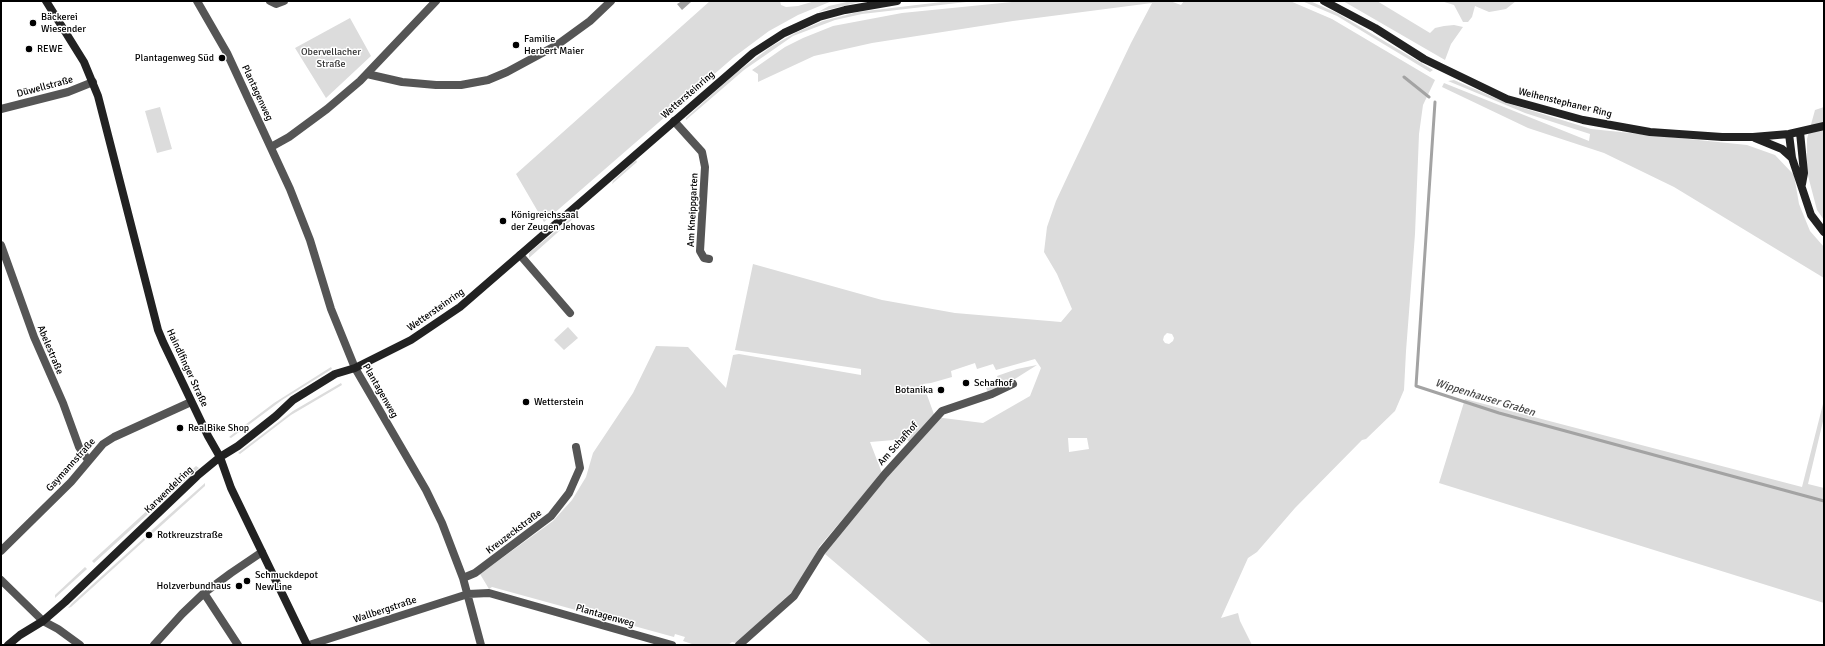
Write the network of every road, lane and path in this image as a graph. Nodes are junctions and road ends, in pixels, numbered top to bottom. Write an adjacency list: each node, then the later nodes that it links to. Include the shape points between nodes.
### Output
1 (46, 1): 10 (main road, Haindlfinger Straße, via 84,62)
2 (197, 1): 17 (street, Plantagenweg, via 227,53)
3 (270, 1): 4 (street, via 276,4)
4 (284, 1)
5 (436, 1): 9 (street)
6 (612, 1): 9 (street, via 557,46 488,80 436,86)
7 (897, 1): 12 (main road, Wettersteinring, via 829,14 784,33 753,53)
8 (1324, 1): 16 (main road, Weihenstephaner Ring, via 1375,28 1424,59 1507,99 1583,120 1650,132 1722,138)
9 (368, 74): 17 (street, via 290,137)
10 (93, 82): 11 (street, Düwellstraße, via 68,92); 27 (main road, Haindlfinger Straße, via 158,330)
11 (1, 109)
12 (674, 120): 22 (main road, Wettersteinring); 23 (street, Am Kneippgarten, via 702,152 705,167 700,251 704,258)
13 (1824, 126): 14 (main road, Weihenstephaner Ring)
14 (1800, 132): 15 (main road, Weihenstephaner Ring); 19 (main road, via 1804,173)
15 (1789, 134): 16 (main road, Weihenstephaner Ring); 18 (main road)
16 (1753, 137): 18 (main road, via 1782,150)
17 (271, 147): 25 (street, Plantagenweg, via 307,233 331,309)
18 (1792, 158): 19 (main road)
19 (1801, 185): 20 (main road, via 1812,215)
20 (1824, 232)
21 (1, 245): 30 (street, Abelestraße, via 34,338 63,403 79,447)
22 (520, 255): 24 (street); 25 (main road, Wettersteinring, via 439,322 411,340)
23 (708, 259)
24 (570, 313)
25 (355, 368): 29 (main road, Karwendelring, via 335,374 292,400 244,442); 33 (street, Plantagenweg, via 426,490)
26 (1013, 384): 45 (street, Am Schafhof, via 942,411 885,474 822,551 794,596)
27 (191, 402): 29 (main road, Haindlfinger Straße); 30 (street, Gaymannstraße, via 114,437 103,444)
28 (576, 447): 33 (street, Kreuzeckstraße, via 580,468 570,493 551,516 475,573)
29 (220, 457): 32 (main road, Haindlfinger Straße, via 231,488); 37 (main road, Karwendelring)
30 (88, 460): 31 (street, Gaymannstraße, via 71,482)
31 (1, 551)
32 (262, 552): 35 (street); 42 (main road, Haindlfinger Straße)
33 (463, 578): 36 (street, Plantagenweg)
34 (1, 580): 37 (street)
35 (204, 593): 40 (street); 41 (street)
36 (468, 594): 42 (street, Wallbergstraße); 43 (street); 44 (street, Plantagenweg, via 489,593)
37 (43, 621): 38 (main road, Karwendelring); 39 (street)
38 (8, 645)
39 (80, 645)
40 (154, 645)
41 (238, 645)
42 (308, 645)
43 (481, 645)
44 (672, 645)
45 (739, 645)

